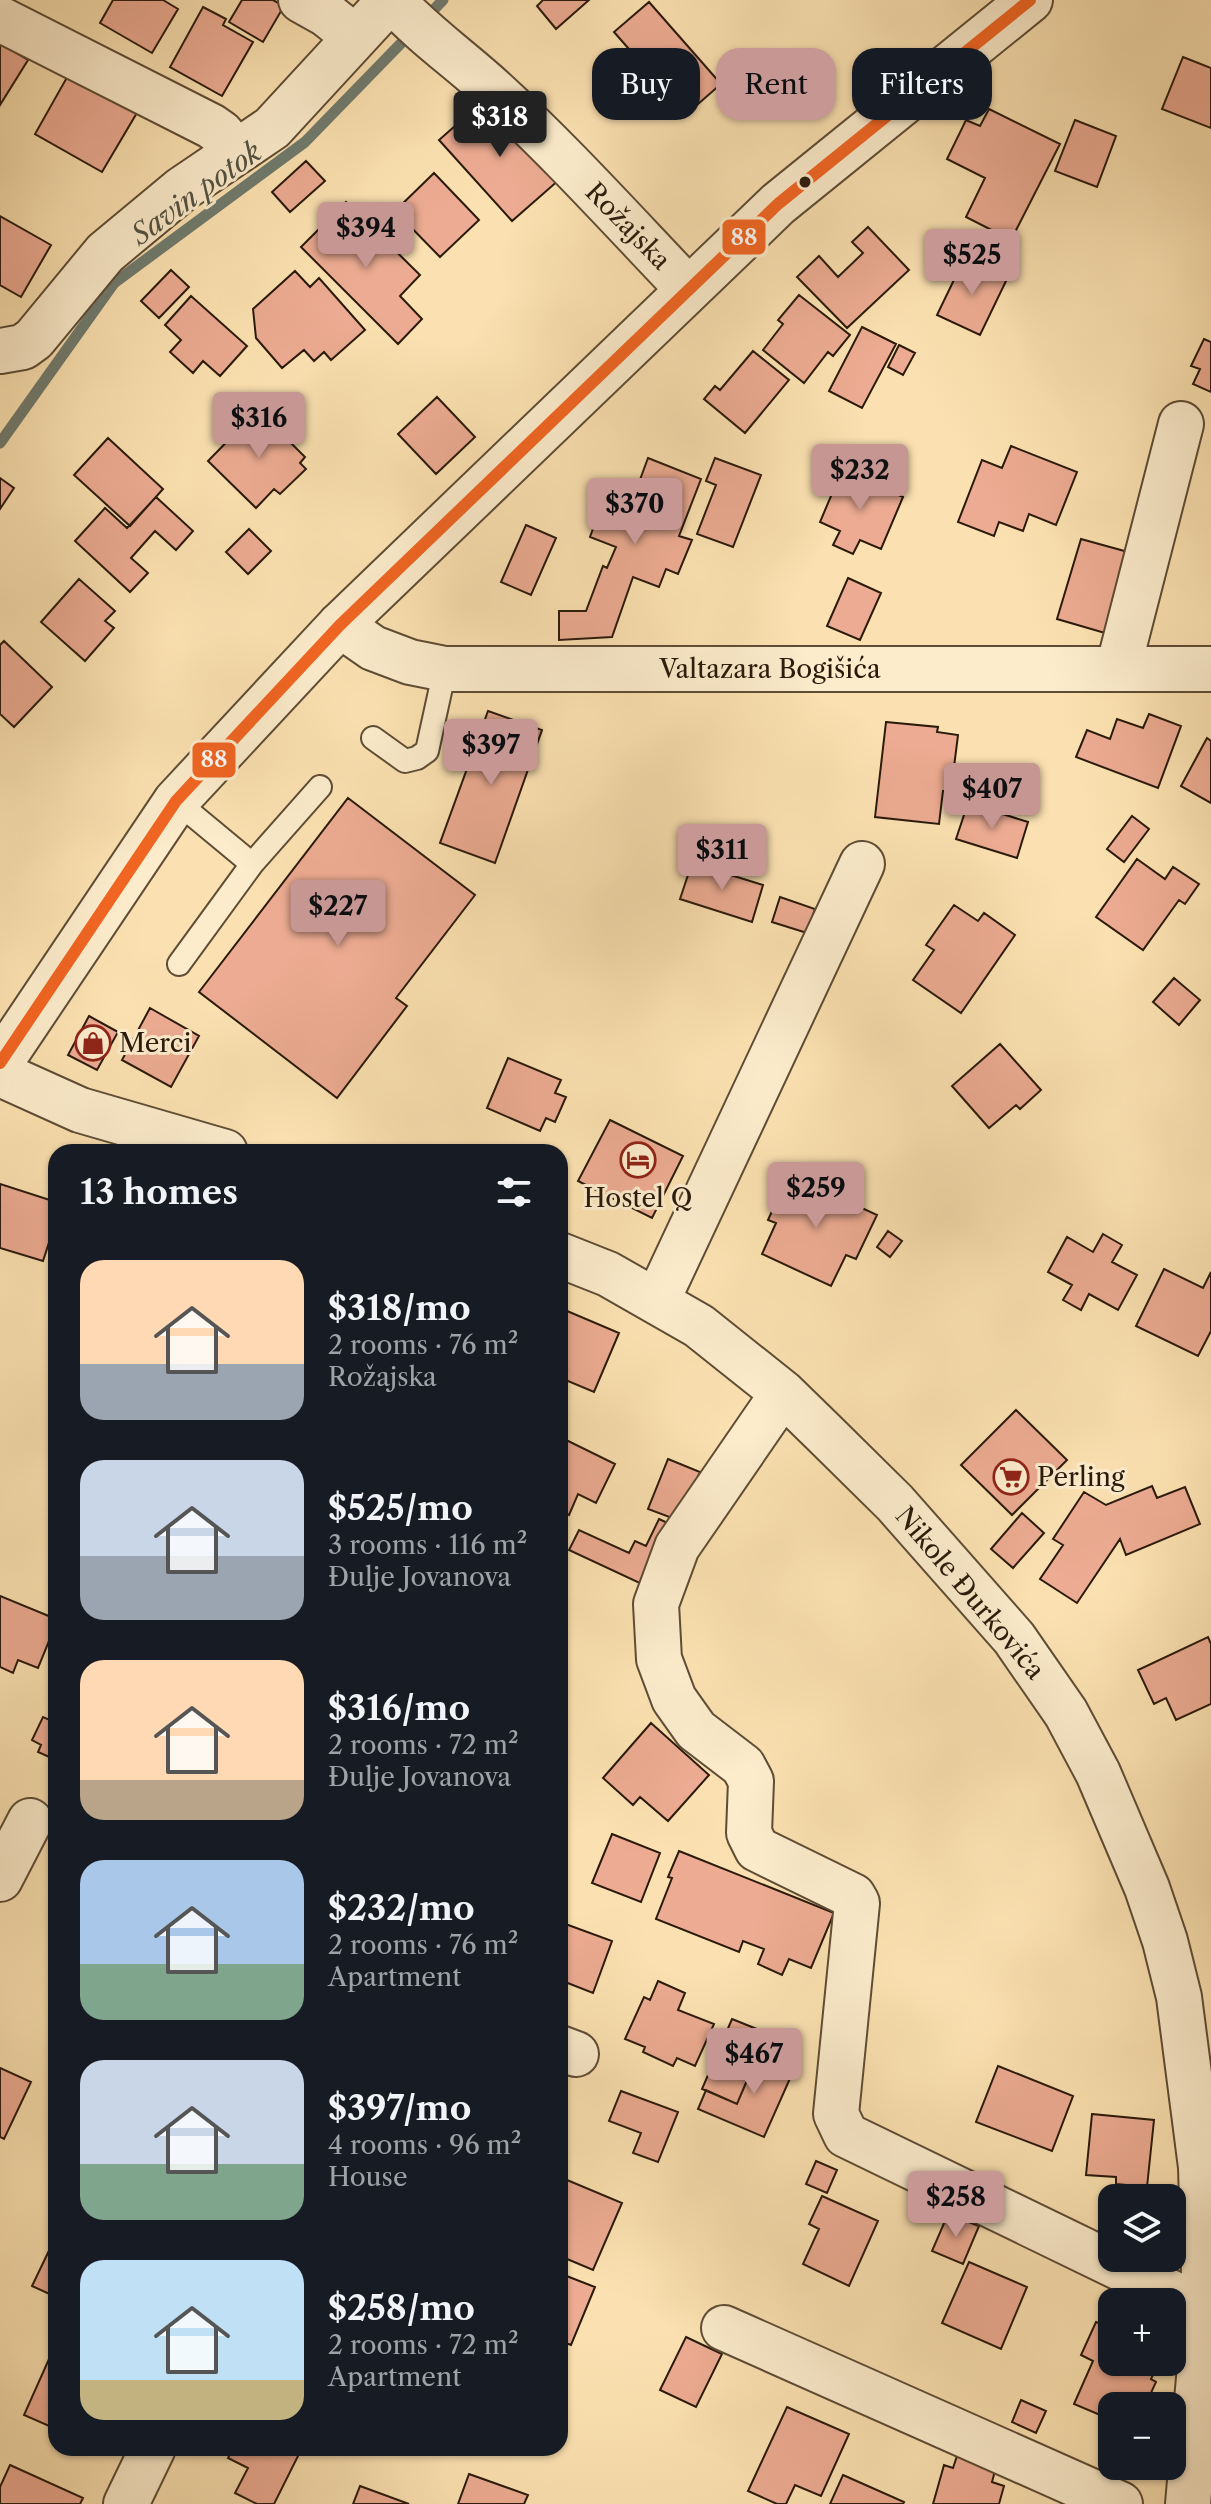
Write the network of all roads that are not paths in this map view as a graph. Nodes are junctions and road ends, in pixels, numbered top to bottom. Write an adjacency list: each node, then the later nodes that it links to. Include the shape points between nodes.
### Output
1 (301, 0): 5 (street)
2 (1030, 0): 7 (street, via 778,204)
3 (406, 14): 5 (street); 7 (street, Rožajska, via 548,142)
4 (0, 19): 6 (street, via 211,126)
5 (355, 37): 6 (street, via 272,128)
6 (237, 152): 8 (street, via 182,189 105,253 34,339)
7 (688, 289): 10 (street)
8 (0, 351)
9 (1181, 424): 12 (street)
10 (340, 625): 11 (street, Valtazara Bogišića, via 373,648); 16 (street)
11 (445, 669): 12 (street, Valtazara Bogišića); 14 (lane, via 427,751 405,761)
12 (1118, 669): 13 (street, Valtazara Bogišića)
13 (1211, 669)
14 (373, 738)
15 (320, 787): 17 (lane)
16 (176, 801): 17 (lane); 20 (street)
17 (252, 864): 19 (lane)
18 (862, 864): 24 (street)
19 (179, 964)
20 (0, 1063)
21 (0, 1074): 22 (street, via 80,1110)
22 (197, 1144)
23 (568, 1258): 24 (street, Nikole Đurkovića)
24 (657, 1301): 25 (street, Nikole Đurkovića, via 699,1326)
25 (783, 1393): 28 (street, Nikole Đurkovića, via 895,1503 1014,1638 1066,1713 1098,1773 1147,1888 1179,1997 1201,2167); 28 (street, via 677,1547 656,1604 659,1659 674,1699 696,1730 743,1766 751,1781 749,1833 757,1849 853,1896 857,1903 836,2114 846,2135)
26 (29, 1820): 27 (street)
27 (0, 1879)
28 (1208, 2310): 33 (street, Nikole Đurkovića)
29 (724, 2328): 32 (street)
30 (149, 2456): 31 (street)
31 (126, 2504)
32 (1120, 2504)
33 (1188, 2504)

